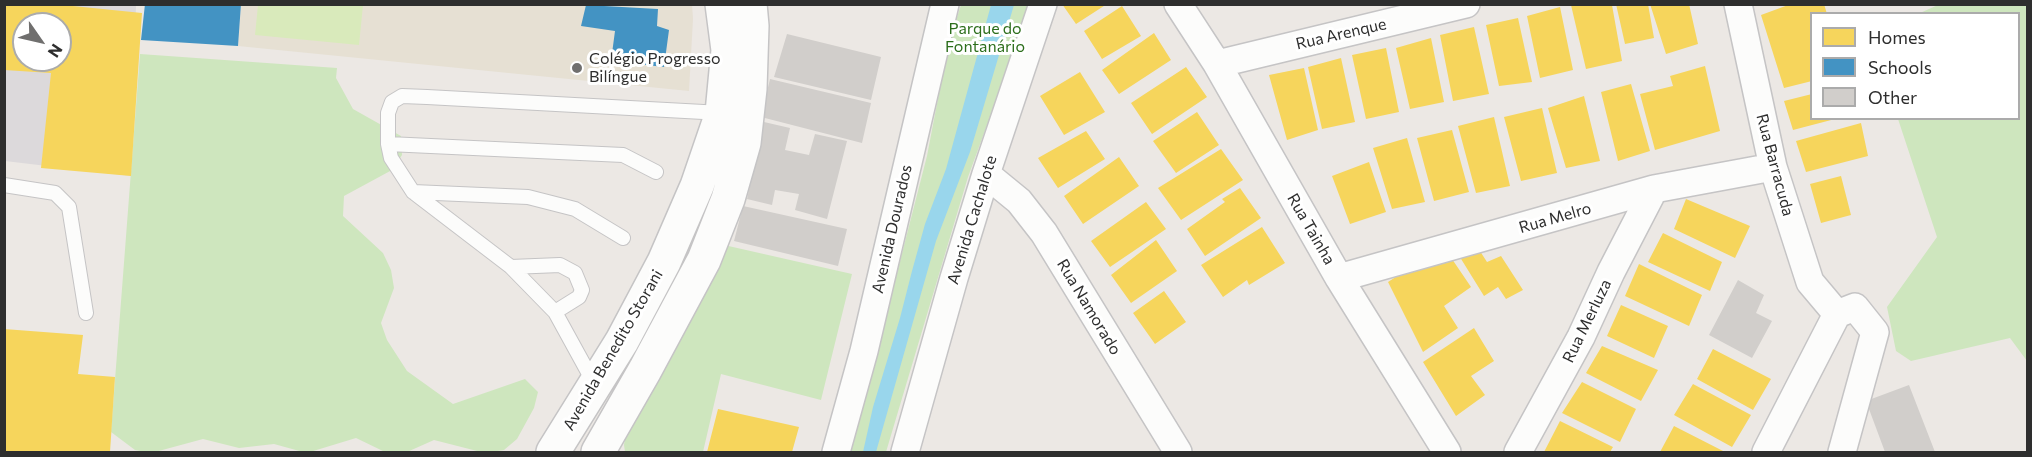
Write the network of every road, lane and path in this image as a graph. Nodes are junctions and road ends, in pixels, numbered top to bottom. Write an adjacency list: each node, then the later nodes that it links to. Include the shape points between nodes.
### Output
1 (722, 4): 9 (main road, Avenida Benedito Storani, via 728,50)
2 (750, 4): 26 (main road, via 745,132 728,199 704,260)
3 (945, 4): 27 (street, Avenida Dourados, via 864,351)
4 (1043, 4): 13 (street, Avenida Cachalote)
5 (1178, 4): 8 (street, Rua Tainha)
6 (1466, 4): 8 (street, Rua Arenque)
7 (1738, 4): 11 (street, Rua Barracuda)
8 (1216, 64): 19 (street, Rua Tainha)
9 (722, 113): 10 (lane, via 402,96 392,102 388,113); 23 (main road, Avenida Benedito Storani, via 697,186 664,262)
10 (388, 144): 12 (lane, via 623,155); 16 (lane, via 391,158)
11 (1773, 167): 15 (street, Rua Melro); 22 (street, Rua Barracuda, via 1810,282)
12 (656, 172)
13 (986, 174): 24 (street, Avenida Cachalote, via 954,278); 28 (street, Rua Namorado, via 1019,201 1044,233)
14 (4, 185): 21 (lane, via 55,193 69,207)
15 (1654, 189): 19 (street, Rua Melro); 30 (street, Rua Merluza)
16 (413, 192): 17 (lane, via 528,197 575,209); 18 (lane)
17 (623, 238)
18 (511, 267): 20 (lane); 20 (lane, via 560,265 575,273 582,290 579,297)
19 (1339, 278): 29 (street, Rua Tainha)
20 (555, 312): 23 (lane)
21 (86, 313)
22 (1837, 314): 31 (street); 32 (street, via 1855,307 1875,332)
23 (595, 384): 25 (main road, Avenida Benedito Storani)
24 (910, 448)
25 (553, 453)
26 (598, 453)
27 (836, 453)
28 (1178, 453)
29 (1447, 453)
30 (1518, 453)
31 (1766, 453)
32 (1842, 453)

